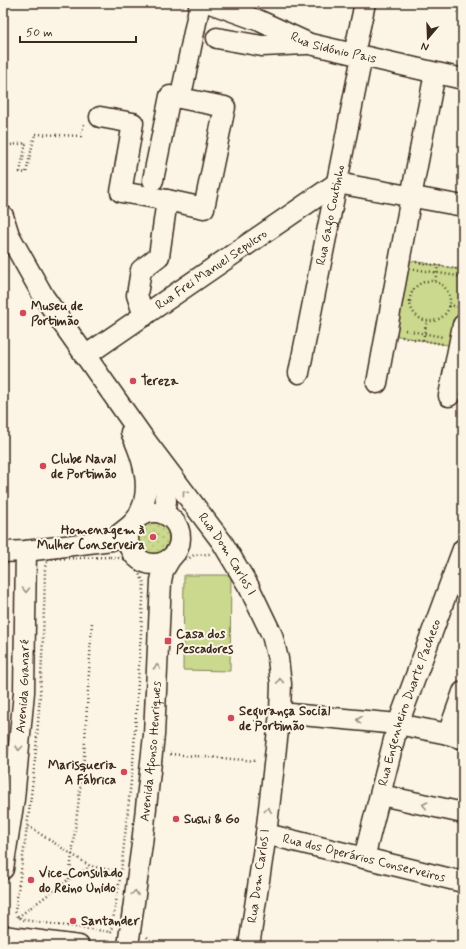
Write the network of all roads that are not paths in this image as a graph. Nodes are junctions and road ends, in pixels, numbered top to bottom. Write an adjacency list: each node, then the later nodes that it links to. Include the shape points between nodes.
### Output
1 (200, 3): 9 (street)
2 (210, 3): 5 (street, Rua Sidónio Pais, via 260,21)
3 (366, 3): 6 (street, Rua Gago Coutinho)
4 (217, 38): 5 (street, via 262,46)
5 (310, 44): 6 (street, Rua Sidónio Pais)
6 (358, 55): 7 (street, Rua Sidónio Pais); 12 (street, Rua Gago Coutinho)
7 (435, 73): 8 (street, Rua Sidónio Pais); 13 (street)
8 (463, 78)
9 (183, 86)
10 (100, 117): 14 (street, via 133,123 121,192)
11 (153, 180): 14 (street, via 170,96 225,107 204,208)
12 (337, 183): 13 (street); 17 (street, Rua Frei Manuel Sepulcro); 20 (street, Rua Gago Coutinho)
13 (411, 196): 15 (street); 21 (street, via 405,263 394,332)
14 (167, 200): 17 (street, via 159,256 141,270 137,295)
15 (463, 206)
16 (3, 216): 19 (street, Rua Dom Carlos I, via 9,236 44,297)
17 (144, 316): 19 (street, Rua Frei Manuel Sepulcro)
18 (463, 325): 23 (street, via 453,342)
19 (85, 356): 22 (street, Rua Dom Carlos I)
20 (299, 373)
21 (377, 383)
22 (114, 396): 24 (street, Rua Dom Carlos I); 26 (street, via 138,448 145,472 144,504)
23 (449, 396)
24 (142, 436): 25 (street, via 164,480); 27 (street, Rua Dom Carlos I, one-way to 24)
25 (170, 519): 26 (street, via 159,512 148,512); 27 (street, via 192,526); 31 (street, via 180,535 179,546 174,555)
26 (135, 521): 29 (street, via 112,540); 31 (street, via 128,541 139,559 149,564)
27 (216, 548): 33 (street, Rua Dom Carlos I, one-way to 27, via 281,684 272,635 249,587)
28 (463, 549): 34 (street, Rua Engenheiro Duarte Pacheco)
29 (26, 551): 30 (street); 40 (street, Avenida Guanaré, one-way to 40, via 24,692 14,799)
30 (3, 552)
31 (178, 560): 44 (street, Avenida Afonso Henriques, one-way to 31, via 154,735 161,580 163,571)
32 (463, 692): 35 (street)
33 (280, 713): 34 (street, one-way to 33); 38 (street, Rua Dom Carlos I, one-way to 33)
34 (398, 724): 35 (street); 36 (street, Rua Engenheiro Duarte Pacheco)
35 (455, 737)
36 (381, 795): 37 (street, one-way to 36); 39 (street, Rua Engenheiro Duarte Pacheco)
37 (463, 813)
38 (266, 834): 39 (street, Rua dos Operários Conserveiros); 45 (street, Rua Dom Carlos I)
39 (364, 858): 41 (street, Rua dos Operários Conserveiros)
40 (3, 869)
41 (463, 882)
42 (3, 936): 43 (street)
43 (79, 946)
44 (128, 946)
45 (249, 946)

